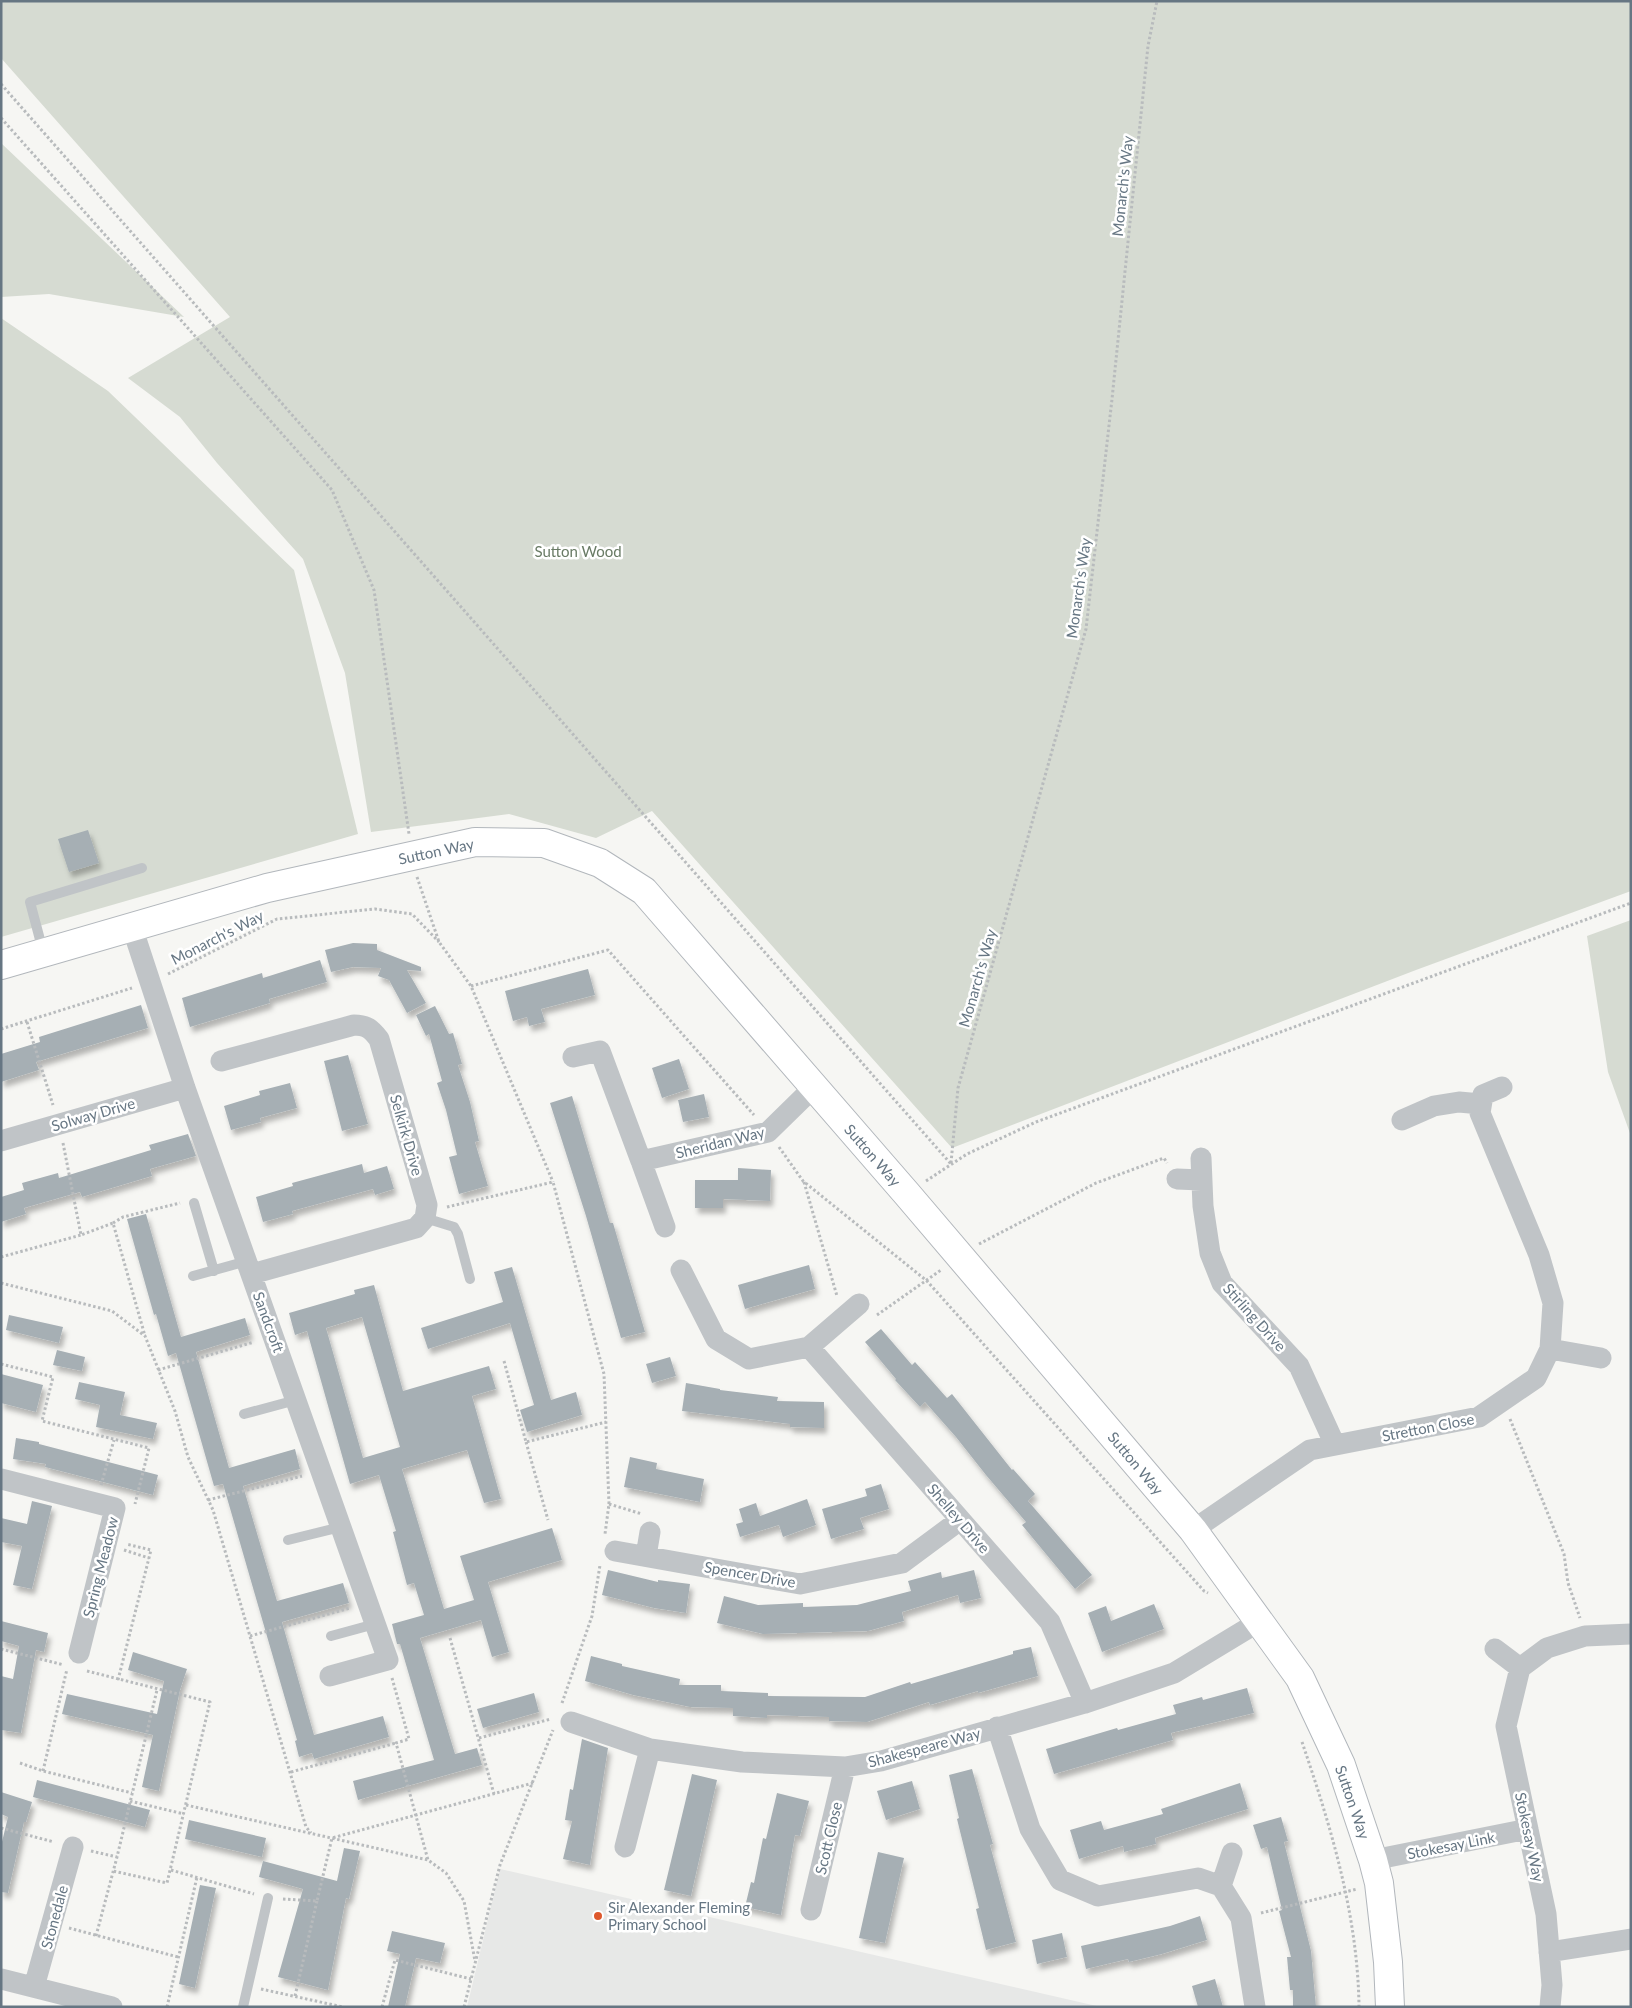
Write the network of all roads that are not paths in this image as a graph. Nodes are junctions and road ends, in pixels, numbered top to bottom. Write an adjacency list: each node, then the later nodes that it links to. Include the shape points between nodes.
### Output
1 (142, 868): 3 (lane, via 30,902)
2 (132, 927): 3 (street, Sutton Way); 8 (street, Sandcroft); 9 (street, Sutton Way, via 267,888 475,842 544,843 600,863 644,892)
3 (43, 952): 4 (street, Sutton Way)
4 (1, 964)
5 (574, 1057): 14 (street, via 600,1051)
6 (220, 1061): 18 (street, Selkirk Drive, via 354,1025 364,1025 372,1030 379,1039 427,1205)
7 (1502, 1087): 10 (street, via 1483,1096)
8 (185, 1088): 12 (street, Solway Drive); 20 (street, Sandcroft)
9 (814, 1088): 14 (street, Sheridan Way, via 768,1132); 35 (street, Sutton Way)
10 (1482, 1104): 11 (street, via 1459,1102 1434,1106); 27 (street, Stretton Close, via 1480,1113 1539,1255 1553,1303)
11 (1402, 1120)
12 (1, 1141)
13 (1202, 1158): 16 (street, Stirling Drive)
14 (640, 1161): 19 (street)
15 (1177, 1179): 16 (street)
16 (1201, 1180): 31 (street, Stirling Drive, via 1210,1254 1222,1283 1299,1366)
17 (190, 1202): 21 (lane)
18 (426, 1215): 20 (street, via 416,1228); 24 (lane, via 454,1227)
19 (665, 1227)
20 (250, 1268): 21 (lane); 29 (street, Sandcroft)
21 (214, 1270): 23 (lane)
22 (681, 1270): 26 (street, via 716,1339 749,1359)
23 (193, 1276)
24 (470, 1279)
25 (859, 1304): 26 (street)
26 (809, 1347): 33 (street, Shelley Drive)
27 (1550, 1349): 28 (street); 31 (street, Stretton Close, via 1536,1378 1479,1417)
28 (1601, 1358)
29 (296, 1400): 30 (lane); 34 (street, Sandcroft)
30 (244, 1414)
31 (1335, 1445): 35 (street, Stretton Close, via 1310,1450)
32 (1, 1479): 45 (street, Spring Meadow, via 115,1508)
33 (960, 1520): 39 (street, Spencer Drive, via 902,1563 800,1584); 48 (street, Shelley Drive, via 1050,1622)
34 (341, 1527): 37 (lane); 41 (street, Sandcroft)
35 (1193, 1530): 40 (street, Sutton Way)
36 (650, 1532): 39 (street)
37 (288, 1540)
38 (606, 1551): 39 (street, Spencer Drive)
39 (646, 1556)
40 (1260, 1621): 48 (street, Shakespeare Way, via 1174,1673); 57 (street, Sutton Way, via 1300,1678 1341,1766)
41 (375, 1624): 43 (lane); 47 (street, Sandcroft, via 388,1660)
42 (1631, 1634): 46 (street, via 1585,1636 1547,1648)
43 (331, 1636)
44 (1495, 1649): 46 (street)
45 (82, 1662)
46 (1520, 1668): 53 (street, Stokesay Way, via 1506,1726)
47 (330, 1676)
48 (1084, 1703): 50 (street, Shakespeare Way)
49 (564, 1720): 51 (street, Shakespeare Way)
50 (997, 1727): 52 (street, Shakespeare Way); 58 (street, via 1030,1829 1060,1880 1098,1896 1198,1878)
51 (650, 1749): 52 (street, Shakespeare Way, via 742,1762); 55 (street)
52 (845, 1767): 60 (street, Scott Close)
53 (1528, 1829): 57 (street, Stokesay Link); 62 (street, Stokesay Way, via 1546,1914)
54 (73, 1847): 64 (street, Stonedale)
55 (624, 1847)
56 (1232, 1853): 58 (street)
57 (1376, 1871): 68 (street, Sutton Way, via 1388,1962)
58 (1221, 1886): 67 (street, via 1241,1918)
59 (268, 1898): 66 (lane)
60 (811, 1910)
61 (1631, 1939): 62 (street)
62 (1549, 1952): 69 (street, Stokesay Way)
63 (1, 1979): 64 (street)
64 (34, 1987): 65 (street)
65 (99, 2005)
66 (243, 2007)
67 (1254, 2007)
68 (1390, 2007)
69 (1550, 2007)

